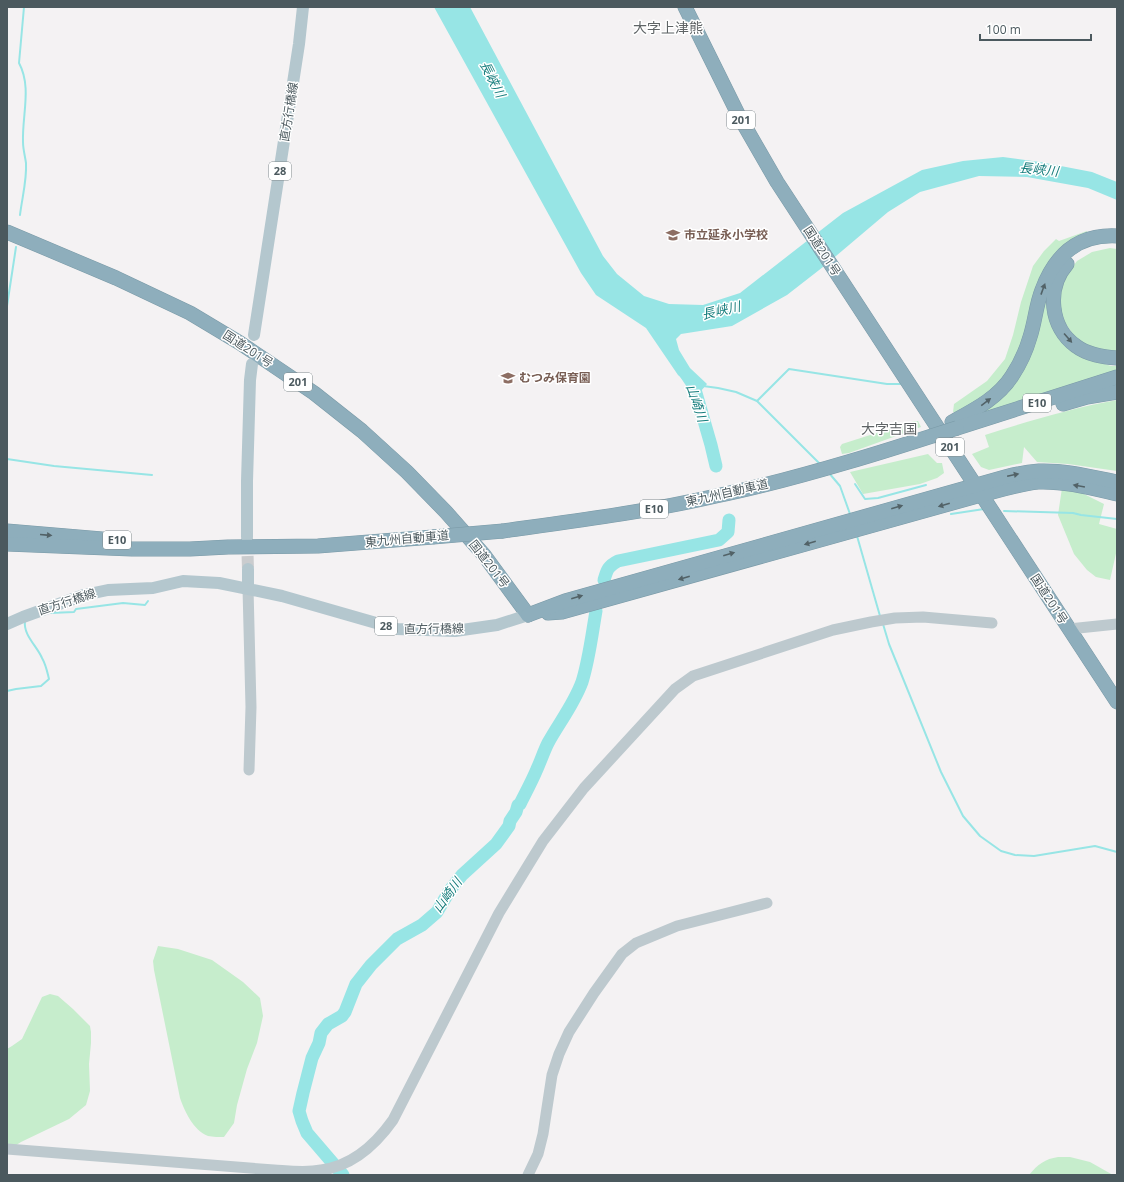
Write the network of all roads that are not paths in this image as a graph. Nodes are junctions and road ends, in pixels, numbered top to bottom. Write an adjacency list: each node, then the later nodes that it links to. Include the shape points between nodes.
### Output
1 (303, 7): 6 (main road, 直方行橋線 / 28)
2 (685, 7): 14 (highway, 国道201号 / 201, via 739,116 777,182)
3 (7, 232): 22 (highway, 国道201号 / 201, via 116,278 190,313 314,393 362,431 442,507 484,555)
4 (1117, 236): 12 (highway, one-way to 4, via 996,394 1011,378 1022,360 1049,273 1059,258 1081,241 1094,237)
5 (1117, 244): 7 (highway, one-way to 7, via 1094,246 1073,257 1057,279 1053,301 1061,330 1075,346 1096,356)
6 (254, 335)
7 (1117, 358)
8 (252, 364): 17 (main road)
9 (1117, 377): 11 (highway, E10)
10 (1117, 392): 11 (highway, via 1087,397 1036,412)
11 (1017, 409): 12 (highway, E10)
12 (954, 425): 19 (highway, 東九州自動車道 / E10, bridge, via 801,475 654,509 587,520 433,537 318,546)
13 (1117, 482): 14 (highway, one-way to 13, via 1005,477 1039,471 1072,473)
14 (978, 490): 15 (highway, one-way to 14, via 1054,482); 22 (highway, via 565,601); 26 (highway, 国道201号 / 201)
15 (1117, 494)
16 (7, 531): 19 (highway, 東九州自動車道 / E10, one-way to 19)
17 (247, 537)
18 (7, 544): 19 (highway, 東九州自動車道 / E10, via 132,550)
19 (228, 547)
20 (248, 569): 21 (main road)
21 (248, 588): 22 (main road, 直方行橋線 / 28, via 397,629 454,631 497,625); 24 (main road, 直方行橋線 / 28, via 219,582 183,581 154,588 108,590 64,601); 28 (street, via 251,707)
22 (528, 615)
23 (992, 623): 30 (street, via 923,616 871,622 833,630 700,673 675,689 584,788 543,842 499,913 393,1120 370,1148 346,1162 322,1170 274,1170)
24 (7, 624)
25 (1117, 624): 26 (street)
26 (1069, 629): 27 (highway, 国道201号 / 201)
27 (1117, 702)
28 (249, 770)
29 (767, 903): 31 (street, via 677,926 636,943 622,954 594,992 569,1032 559,1054 552,1075 538,1154)
30 (7, 1149)
31 (528, 1175)

